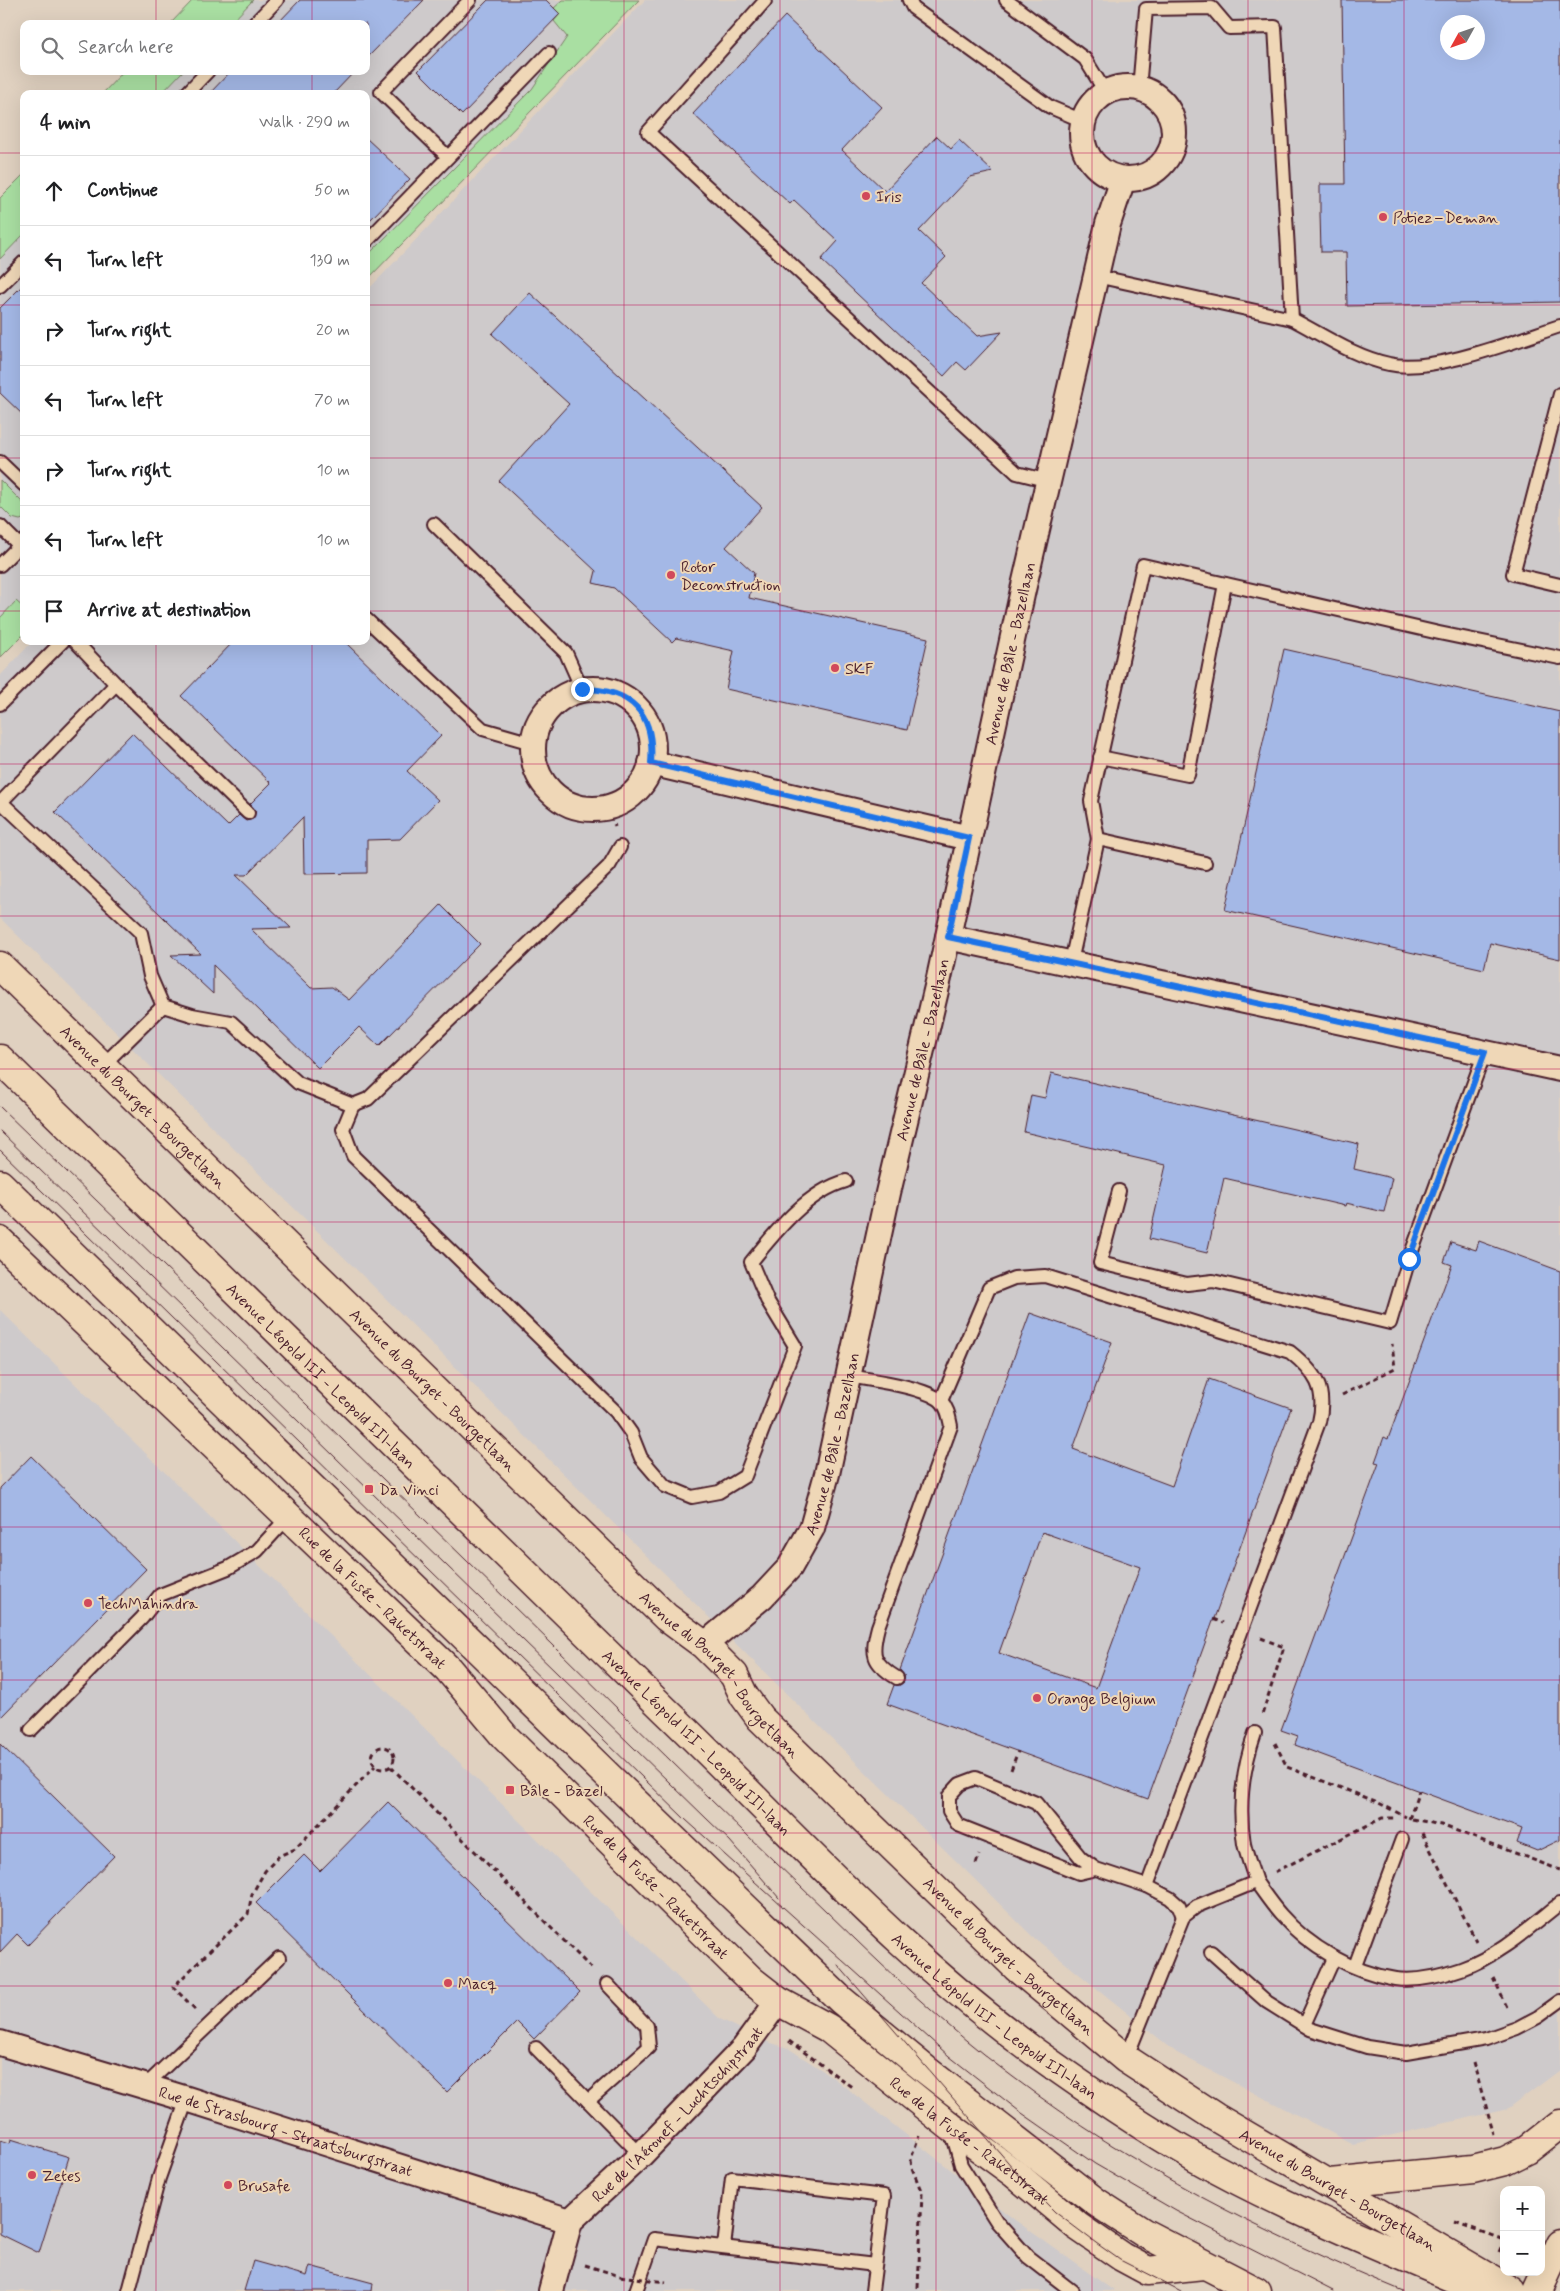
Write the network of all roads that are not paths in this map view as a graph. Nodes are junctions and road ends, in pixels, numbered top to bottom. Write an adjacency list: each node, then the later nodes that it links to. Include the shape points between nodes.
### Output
1 (277, 0): 7 (lane)
2 (470, 0): 14 (lane, via 381,92)
3 (909, 0): 13 (lane, via 913,8 1050,106)
4 (1006, 0): 12 (lane, via 1085,60)
5 (765, 1): 25 (lane, via 648,132 1017,473)
6 (1156, 4): 10 (lane, via 1146,9); 20 (lane, via 1212,8 1229,28 1275,27)
7 (258, 20)
8 (550, 53): 14 (lane)
9 (204, 75): 11 (lane)
10 (1139, 89): 12 (street, via 1131,87); 15 (street, via 1158,98 1167,110 1173,123 1174,138 1170,152 1156,169 1137,179)
11 (190, 90)
12 (1106, 93): 13 (street, via 1090,107)
13 (1083, 121): 15 (street, via 1082,137 1086,152 1108,175)
14 (448, 157): 16 (lane)
15 (1123, 179): 18 (street, Avenue de Bâle - Bazellaan)
16 (370, 238)
17 (20, 266): 19 (lane)
18 (1096, 276): 20 (lane); 25 (street, Avenue de Bâle - Bazellaan)
19 (0, 286)
20 (1292, 319): 21 (lane, via 1364,356 1390,365 1423,366)
21 (1560, 326)
22 (1559, 402): 31 (lane, via 1513,574)
23 (0, 462): 24 (lane)
24 (20, 481)
25 (1049, 481): 45 (street, Avenue de Bâle - Bazellaan)
26 (434, 524): 38 (lane, via 566,653)
27 (0, 526): 28 (lane)
28 (20, 541)
29 (20, 545): 30 (lane)
30 (1, 561)
31 (1559, 582)
32 (1226, 584): 36 (lane); 41 (lane, via 1143,565); 41 (lane, via 1188,775)
33 (370, 623): 40 (lane, via 483,729)
34 (59, 645): 39 (lane)
35 (79, 645): 37 (lane)
36 (1560, 658)
37 (116, 684): 43 (lane); 44 (lane)
38 (582, 689): 40 (street, via 564,695 548,708 537,724); 42 (street, via 602,689 621,695 637,707 650,730 653,743)
39 (0, 704)
40 (532, 743): 42 (street, via 538,776 561,800 576,807 609,807 628,798 643,782)
41 (1100, 757): 46 (lane, via 1090,801)
42 (651, 763): 45 (street)
43 (0, 801): 52 (lane, via 141,933 150,976)
44 (248, 813)
45 (969, 838): 49 (street, Avenue de Bâle - Bazellaan)
46 (1098, 839): 48 (lane); 50 (lane)
47 (620, 847): 57 (lane, via 609,866 544,931 368,1099)
48 (1205, 863)
49 (948, 937): 50 (street); 62 (street, Avenue de Bâle - Bazellaan)
50 (1071, 962): 53 (street)
51 (0, 966): 55 (street, Avenue du Bourget - Bourgetlaan)
52 (162, 1006): 55 (lane); 57 (lane, via 231,1022 298,1084)
53 (1485, 1052): 56 (street); 60 (lane, via 1409,1259 1390,1323 1213,1281 1187,1284 1100,1264)
54 (0, 1059): 106 (street, Avenue Léopold III - Leopold III-laan, via 355,1410 708,1750 877,1918 962,1996 1045,2060 1195,2158 1286,2205)
55 (103, 1065): 65 (street, Avenue du Bourget - Bourgetlaan, via 666,1617)
56 (1560, 1069)
57 (353, 1105): 58 (lane, via 343,1129 352,1156 616,1412 631,1433 642,1458 665,1486 692,1497 719,1492 745,1476 795,1346 767,1300 751,1262 813,1197 829,1186)
58 (846, 1181)
59 (0, 1184): 86 (street, via 774,1936 842,2000)
60 (1119, 1191)
61 (0, 1242): 64 (street, Rue de la Fusée - Raketstraat)
62 (848, 1376): 63 (lane, via 924,1392); 65 (street, Avenue de Bâle - Bazellaan, via 812,1528 790,1567 762,1597)
63 (941, 1402): 66 (lane, via 948,1412 951,1426 872,1650 881,1668); 72 (lane, via 989,1288 1014,1278 1045,1276 1290,1352 1310,1368 1319,1384 1323,1405 1319,1422)
64 (289, 1516): 67 (lane, via 257,1551 228,1568 160,1596); 80 (street, Rue de la Fusée - Raketstraat, via 448,1669 505,1737 567,1800 751,1980)
65 (704, 1645): 85 (street, Avenue du Bourget - Bourgetlaan, via 734,1675 744,1696 767,1724 1016,1967)
66 (897, 1678)
67 (32, 1730)
68 (1255, 1733): 71 (lane, via 1248,1754 1241,1805 1244,1845)
69 (1402, 1838): 78 (lane)
70 (1096, 1869): 70 (lane, via 1081,1858 1036,1803 976,1778 960,1784 950,1796 949,1811 958,1826 1079,1873); 72 (lane)
71 (1256, 1882): 74 (lane, via 1197,1906); 77 (lane, via 1304,1938)
72 (1147, 1886): 74 (lane, via 1175,1902)
73 (1560, 1903): 78 (lane, via 1504,1946 1462,1969 1424,1979 1395,1979)
74 (1182, 1917): 85 (lane)
75 (1211, 1952): 82 (lane, via 1268,2002)
76 (279, 1958): 87 (lane)
77 (1334, 1958): 78 (lane); 82 (lane)
78 (1355, 1966)
79 (608, 1984): 89 (lane, via 647,2026 649,2047)
80 (778, 2001): 90 (street, Rue de la Fusée - Raketstraat, via 828,2028); 93 (street, Rue de l'Aéronef - Luchtschipstraat, via 744,2048)
81 (1560, 2001): 82 (lane, via 1517,2028 1486,2038 1406,2054 1367,2047)
82 (1304, 2026)
83 (0, 2043): 87 (street, Rue de Strasbourg - Straatsburgstraat)
84 (536, 2048): 89 (lane)
85 (1126, 2059): 94 (street, Avenue du Bourget - Bourgetlaan, via 1215,2117)
86 (926, 2070): 90 (street); 98 (street, via 1096,2202)
87 (145, 2086): 88 (street, Rue de Strasbourg - Straatsburgstraat)
88 (187, 2099): 95 (street, Rue de Strasbourg - Straatsburgstraat); 100 (lane, via 159,2178)
89 (588, 2101): 93 (lane)
90 (922, 2104): 92 (street, Rue de la Fusée - Raketstraat)
91 (1560, 2124): 94 (street, via 1504,2162 1473,2169)
92 (951, 2127): 98 (street, Rue de la Fusée - Raketstraat, via 1098,2241 1148,2272); 104 (lane, via 961,2165 996,2222 1028,2257)
93 (641, 2154): 95 (street, Rue de l'Aéronef - Luchtschipstraat)
94 (1330, 2183): 107 (street, Avenue du Bourget - Bourgetlaan)
95 (570, 2221): 101 (street)
96 (1560, 2243): 108 (street)
97 (724, 2247): 99 (lane); 99 (lane, via 732,2178 789,2184 884,2196); 102 (lane, via 654,2239)
98 (1203, 2265): 105 (street)
99 (875, 2266): 103 (lane)
100 (129, 2291)
101 (551, 2291)
102 (636, 2291)
103 (872, 2291)
104 (1072, 2291)
105 (1256, 2291)
106 (1491, 2291)
107 (1512, 2291)
108 (1538, 2291)

